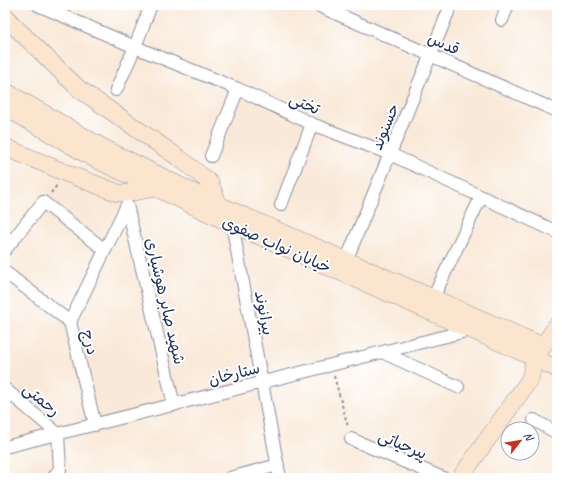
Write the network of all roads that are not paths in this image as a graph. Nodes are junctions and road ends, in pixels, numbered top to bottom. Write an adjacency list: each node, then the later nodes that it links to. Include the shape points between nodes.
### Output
1 (38, 5): 8 (street, تختی)
2 (151, 5): 8 (street)
3 (317, 5): 9 (street, قدس)
4 (451, 5): 9 (street, حسنوند)
5 (508, 5): 7 (street)
6 (7, 20): 23 (main road, via 79,89 202,176 210,183)
7 (502, 20)
8 (135, 47): 10 (street); 11 (street, تختی)
9 (431, 54): 14 (street, قدس); 17 (street, حسنوند)
10 (116, 90)
11 (238, 90): 15 (street, تختی); 18 (street)
12 (5, 91): 23 (main road, خیابان نواب صفوی, via 104,148)
13 (5, 107): 19 (main road, خیابان نواب صفوی)
14 (557, 111)
15 (312, 124): 17 (street, تختی); 24 (street)
16 (5, 147): 20 (main road)
17 (390, 154): 22 (street, تختی); 29 (street, حسنوند)
18 (212, 156)
19 (114, 168): 20 (main road, via 119,175 116,181); 21 (main road, خیابان نواب صفوی)
20 (102, 186): 21 (main road, via 118,193)
21 (156, 188): 25 (main road, خیابان نواب صفوی)
22 (481, 197): 26 (street, تختی); 31 (street)
23 (219, 205): 29 (main road, خیابان نواب صفوی)
24 (281, 205)
25 (232, 224): 34 (main road, خیابان نواب صفوی); 39 (street, بیرانوند)
26 (557, 232)
27 (5, 250): 28 (street, via 43,202)
28 (105, 250): 32 (street); 42 (street, شهید صابر هوشیاری, via 127,205)
29 (346, 261): 31 (main road, خیابان نواب صفوی)
30 (5, 272): 32 (street, درج)
31 (434, 298): 36 (main road, خیابان نواب صفوی)
32 (70, 322): 44 (street, درج)
33 (557, 325): 36 (main road)
34 (470, 330): 35 (street, ستارخان); 36 (main road, خیابان نواب صفوی)
35 (382, 352): 39 (street, ستارخان); 40 (street)
36 (539, 352): 37 (main road, خیابان نواب صفوی); 38 (main road)
37 (556, 367): 38 (main road)
38 (530, 379): 54 (main road)
39 (262, 382): 42 (street, ستارخان); 49 (street, بیرانوند)
40 (458, 387)
41 (5, 389): 46 (street, رحمتی)
42 (174, 405): 44 (street, ستارخان)
43 (534, 420): 45 (street)
44 (95, 424): 46 (street, ستارخان)
45 (557, 433)
46 (58, 434): 48 (street, ستارخان); 50 (street, via 60,469)
47 (351, 439): 53 (street, پیرحیاتی)
48 (5, 447)
49 (278, 465): 51 (street); 52 (street, بیرانوند)
50 (53, 478)
51 (230, 478)
52 (280, 478)
53 (443, 478)
54 (460, 478)

